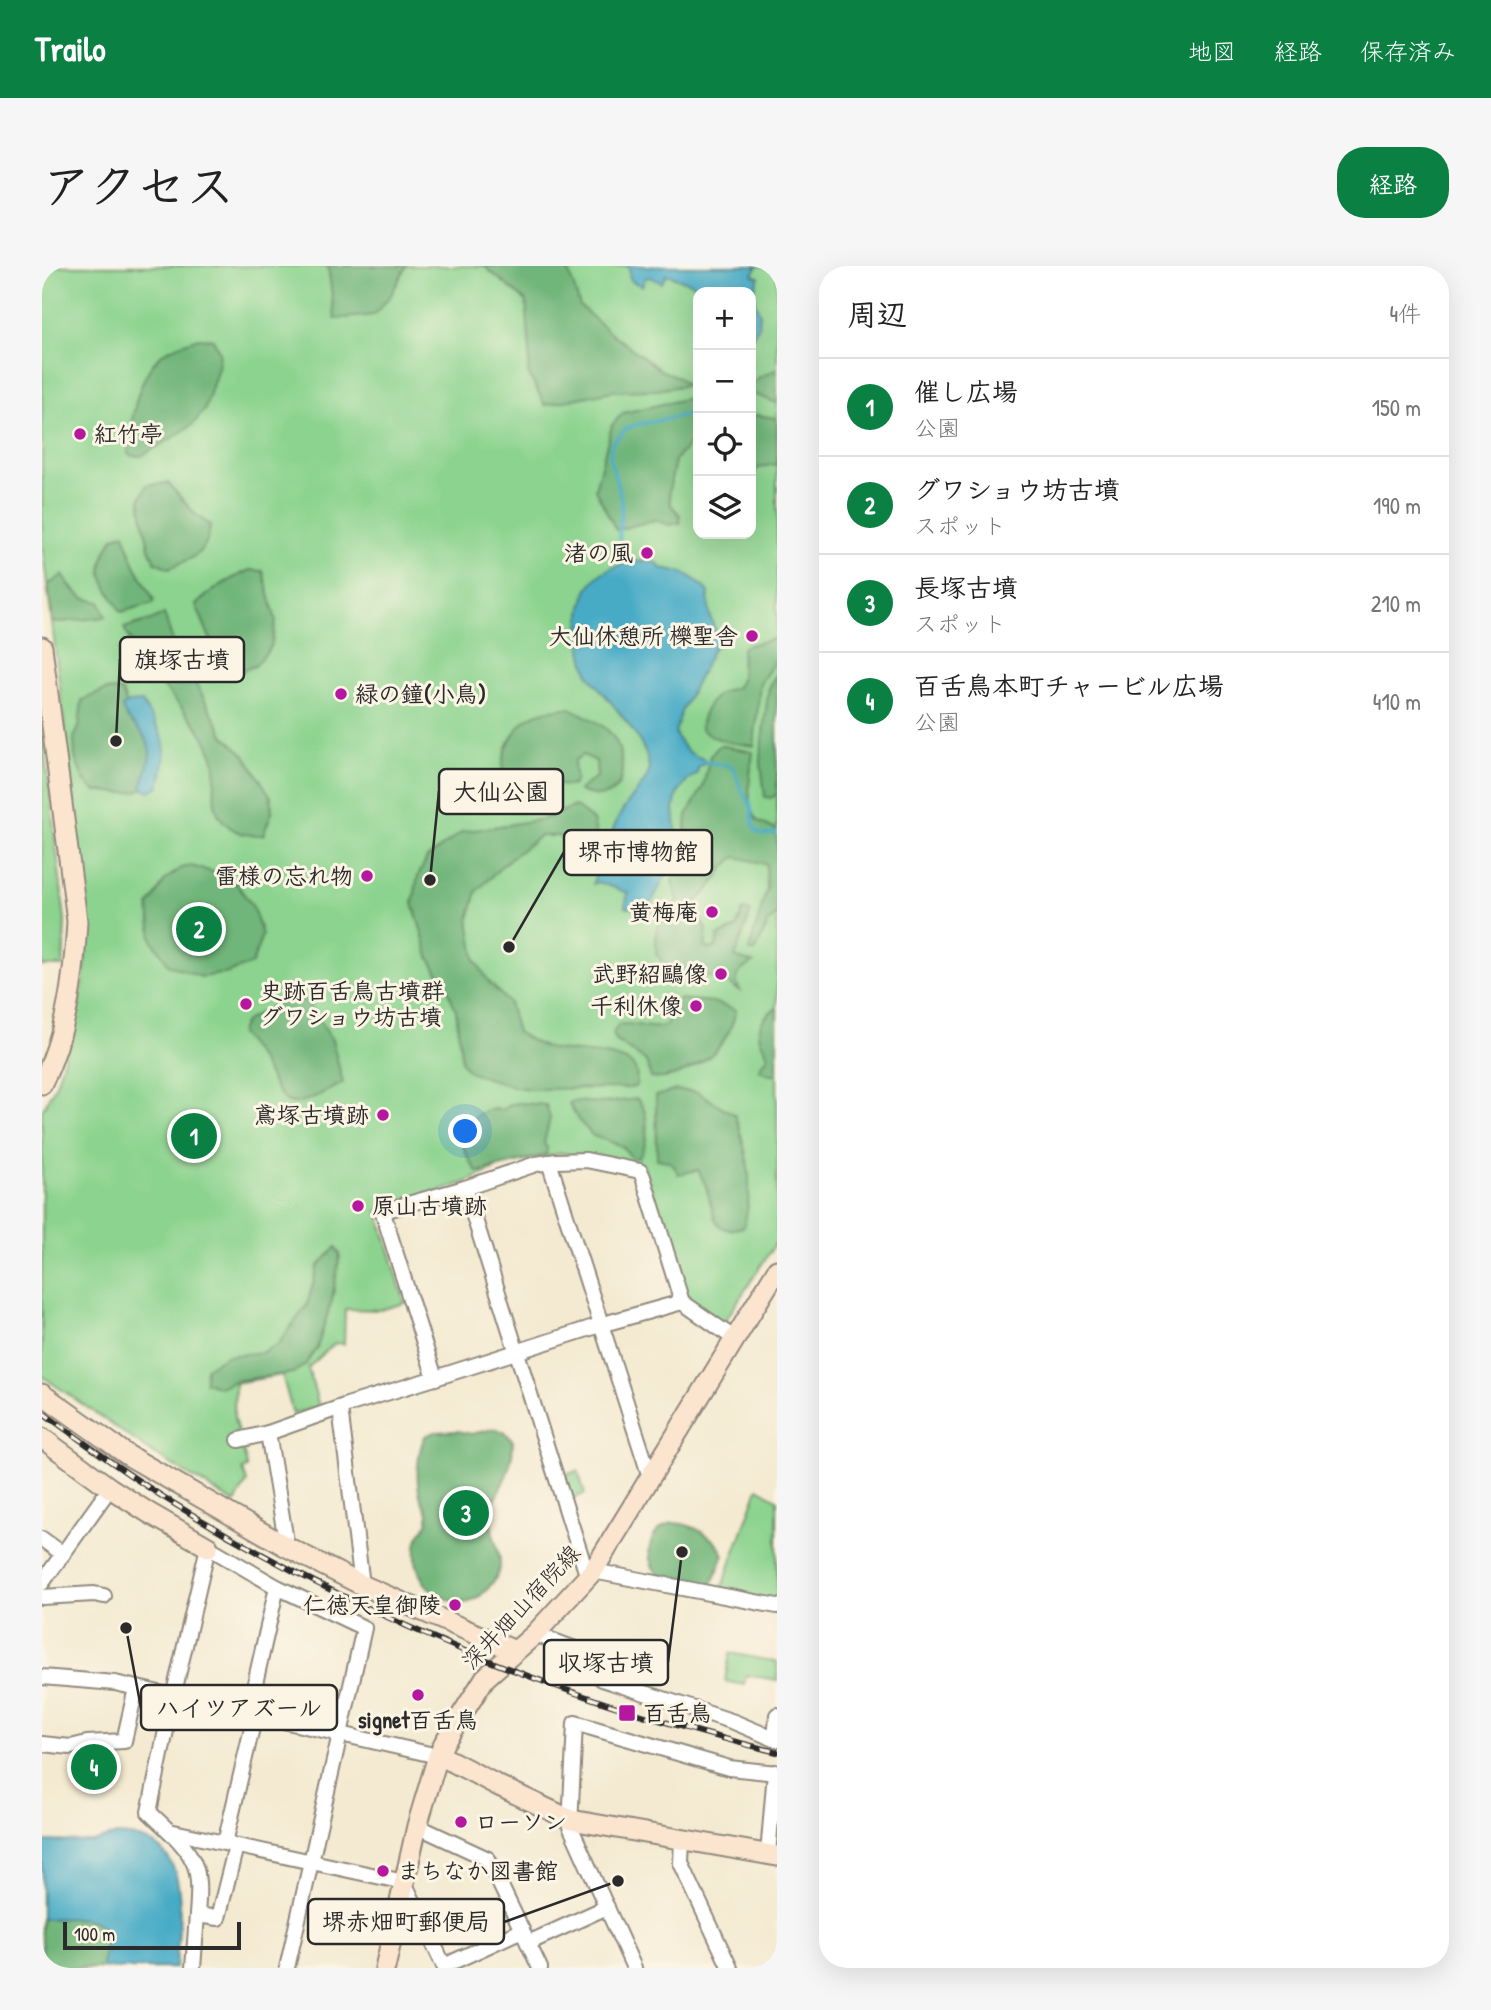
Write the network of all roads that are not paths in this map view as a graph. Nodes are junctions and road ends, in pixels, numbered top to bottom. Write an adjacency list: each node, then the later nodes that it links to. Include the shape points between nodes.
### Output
1 (42, 648): 2 (street, via 77,921 69,1005)
2 (42, 1084)
3 (548, 1162): 4 (street); 6 (street, via 586,1160 639,1171); 7 (street)
4 (465, 1188): 9 (street); 10 (street, via 387,1210 384,1216)
5 (777, 1270): 8 (street, 深井畑山宿院線)
6 (682, 1302): 7 (street); 8 (street)
7 (600, 1325): 9 (street); 16 (street)
8 (735, 1339): 16 (street, 深井畑山宿院線)
9 (516, 1352): 10 (street); 22 (street)
10 (435, 1378): 12 (street)
11 (42, 1394): 20 (street, via 129,1456)
12 (340, 1408): 13 (street); 24 (street)
13 (268, 1433): 15 (street); 20 (street)
14 (42, 1438): 17 (street)
15 (239, 1440)
16 (650, 1479): 22 (street, 深井畑山宿院線)
17 (110, 1488): 19 (street); 21 (street)
18 (42, 1539): 21 (street)
19 (208, 1547): 25 (street); 33 (street)
20 (287, 1547): 24 (street)
21 (63, 1554): 23 (street)
22 (590, 1574): 28 (street); 29 (street, 深井畑山宿院線)
23 (42, 1583)
24 (362, 1585): 30 (street)
25 (277, 1587): 34 (street); 36 (street, via 364,1628)
26 (104, 1596): 27 (street)
27 (42, 1597)
28 (777, 1606)
29 (535, 1634): 30 (street, 深井畑山宿院線); 37 (street, via 575,1649 602,1679)
30 (515, 1651): 39 (street, 深井畑山宿院線, via 480,1685)
31 (42, 1677): 32 (street)
32 (136, 1688): 33 (street); 38 (street, via 124,1741)
33 (173, 1697): 34 (street); 43 (street, via 149,1812)
34 (252, 1714): 36 (street); 45 (street)
35 (777, 1714): 37 (street)
36 (340, 1734): 39 (street); 47 (street)
37 (776, 1740)
38 (42, 1744)
39 (438, 1756): 41 (street); 42 (street, 深井畑山宿院線)
40 (776, 1773): 41 (street, via 729,1768 575,1723); 46 (street)
41 (571, 1820): 44 (street); 49 (street)
42 (417, 1825): 48 (street, 深井畑山宿院線); 51 (street, via 488,1859)
43 (169, 1831): 45 (street); 50 (street, via 195,1863)
44 (682, 1840): 46 (street); 58 (street, via 681,1863)
45 (230, 1844): 47 (street); 50 (street, via 218,1919)
46 (774, 1858)
47 (312, 1861): 48 (street); 54 (street)
48 (404, 1882): 52 (street); 55 (street, 深井畑山宿院線)
49 (607, 1907): 51 (street); 57 (street)
50 (197, 1915): 53 (street)
51 (525, 1936): 52 (street); 56 (street)
52 (445, 1967)
53 (193, 1968)
54 (287, 1968)
55 (385, 1968)
56 (540, 1968)
57 (634, 1968)
58 (730, 1968)

